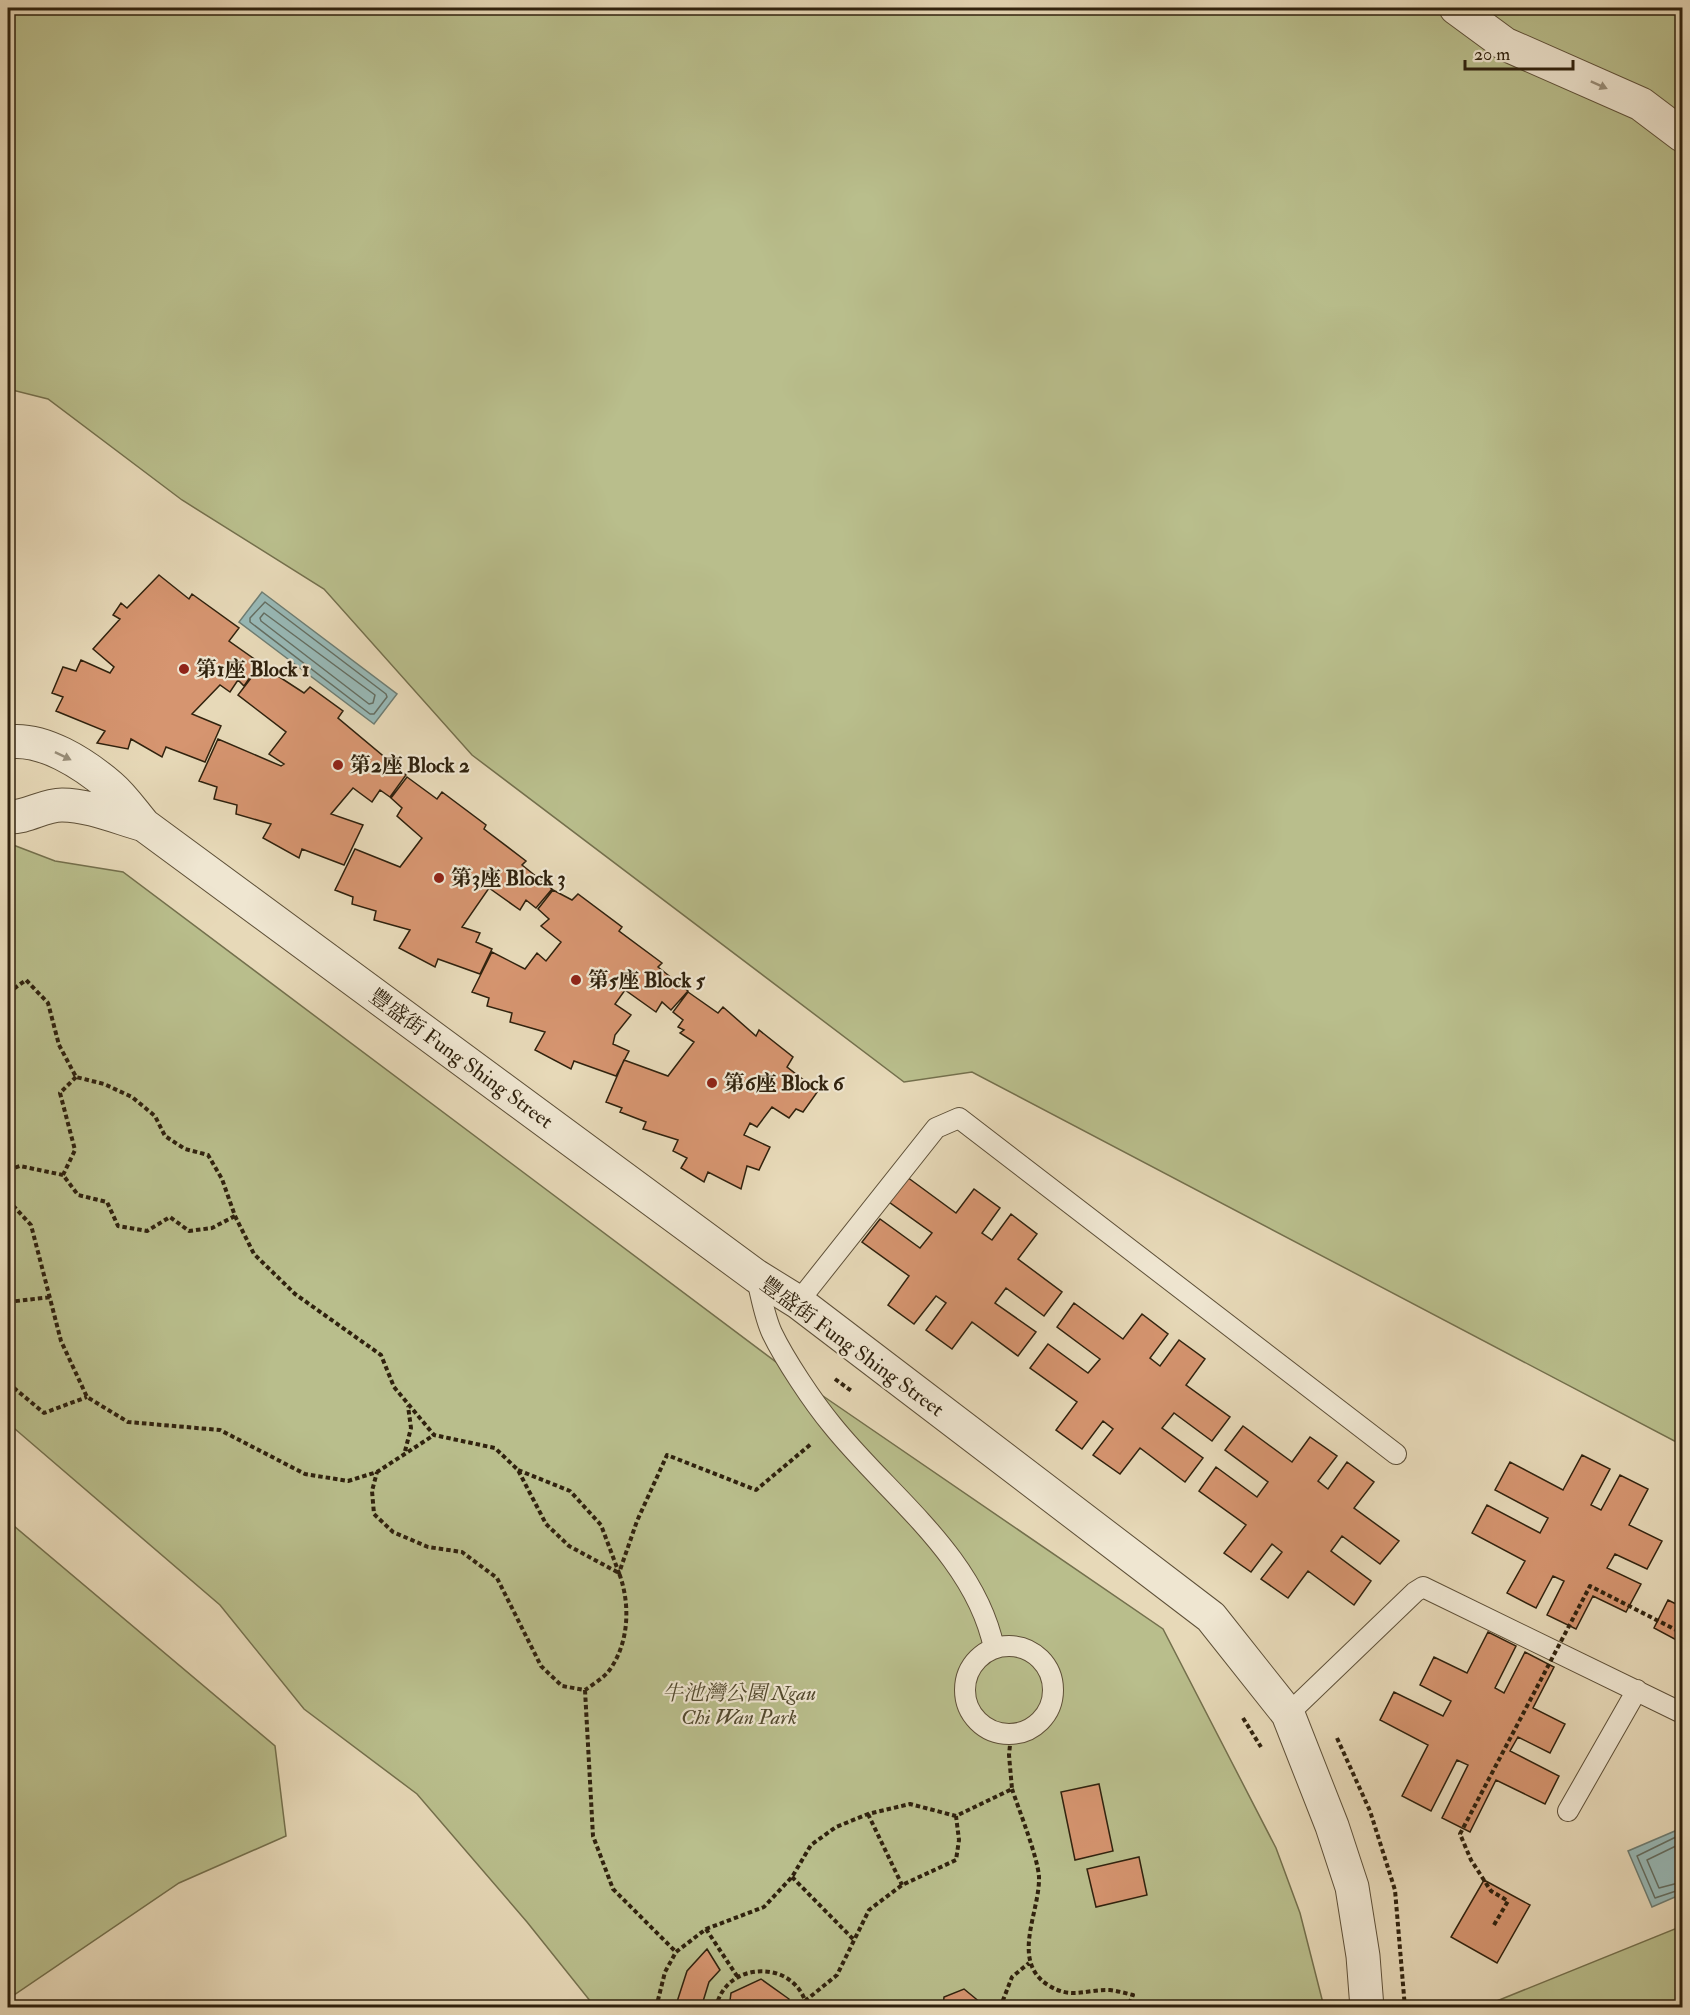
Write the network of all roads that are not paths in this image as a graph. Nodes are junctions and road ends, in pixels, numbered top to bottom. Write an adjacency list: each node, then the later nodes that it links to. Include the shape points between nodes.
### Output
1 (1456, 8): 2 (street, one-way to 2, via 1505,44 1641,104)
2 (1683, 135)
3 (8, 742): 5 (street, 豐盛街 Fung Shing Street, one-way to 5, via 49,749 76,762 111,787)
4 (8, 817): 5 (street, 豐盛街 Fung Shing Street, via 62,805)
5 (144, 825): 6 (street, 豐盛街 Fung Shing Street)
6 (756, 1276): 7 (street, 豐盛街 Fung Shing Street); 9 (lane, via 772,1332 804,1383 831,1424 950,1557 989,1624)
7 (798, 1302): 8 (lane, via 936,1128 959,1118); 12 (street, 豐盛街 Fung Shing Street, via 1211,1617)
8 (1396, 1454)
9 (994, 1648): 9 (lane, via 1024,1648 1038,1656 1053,1682 1048,1711 1026,1731 1011,1735 984,1727 973,1718 965,1698 965,1678 972,1665)
10 (1637, 1690): 11 (lane); 12 (lane, via 1424,1587); 13 (lane)
11 (1683, 1713)
12 (1288, 1714): 14 (street, 豐盛街 Fung Shing Street, via 1352,1887)
13 (1568, 1811)
14 (1367, 2007)

